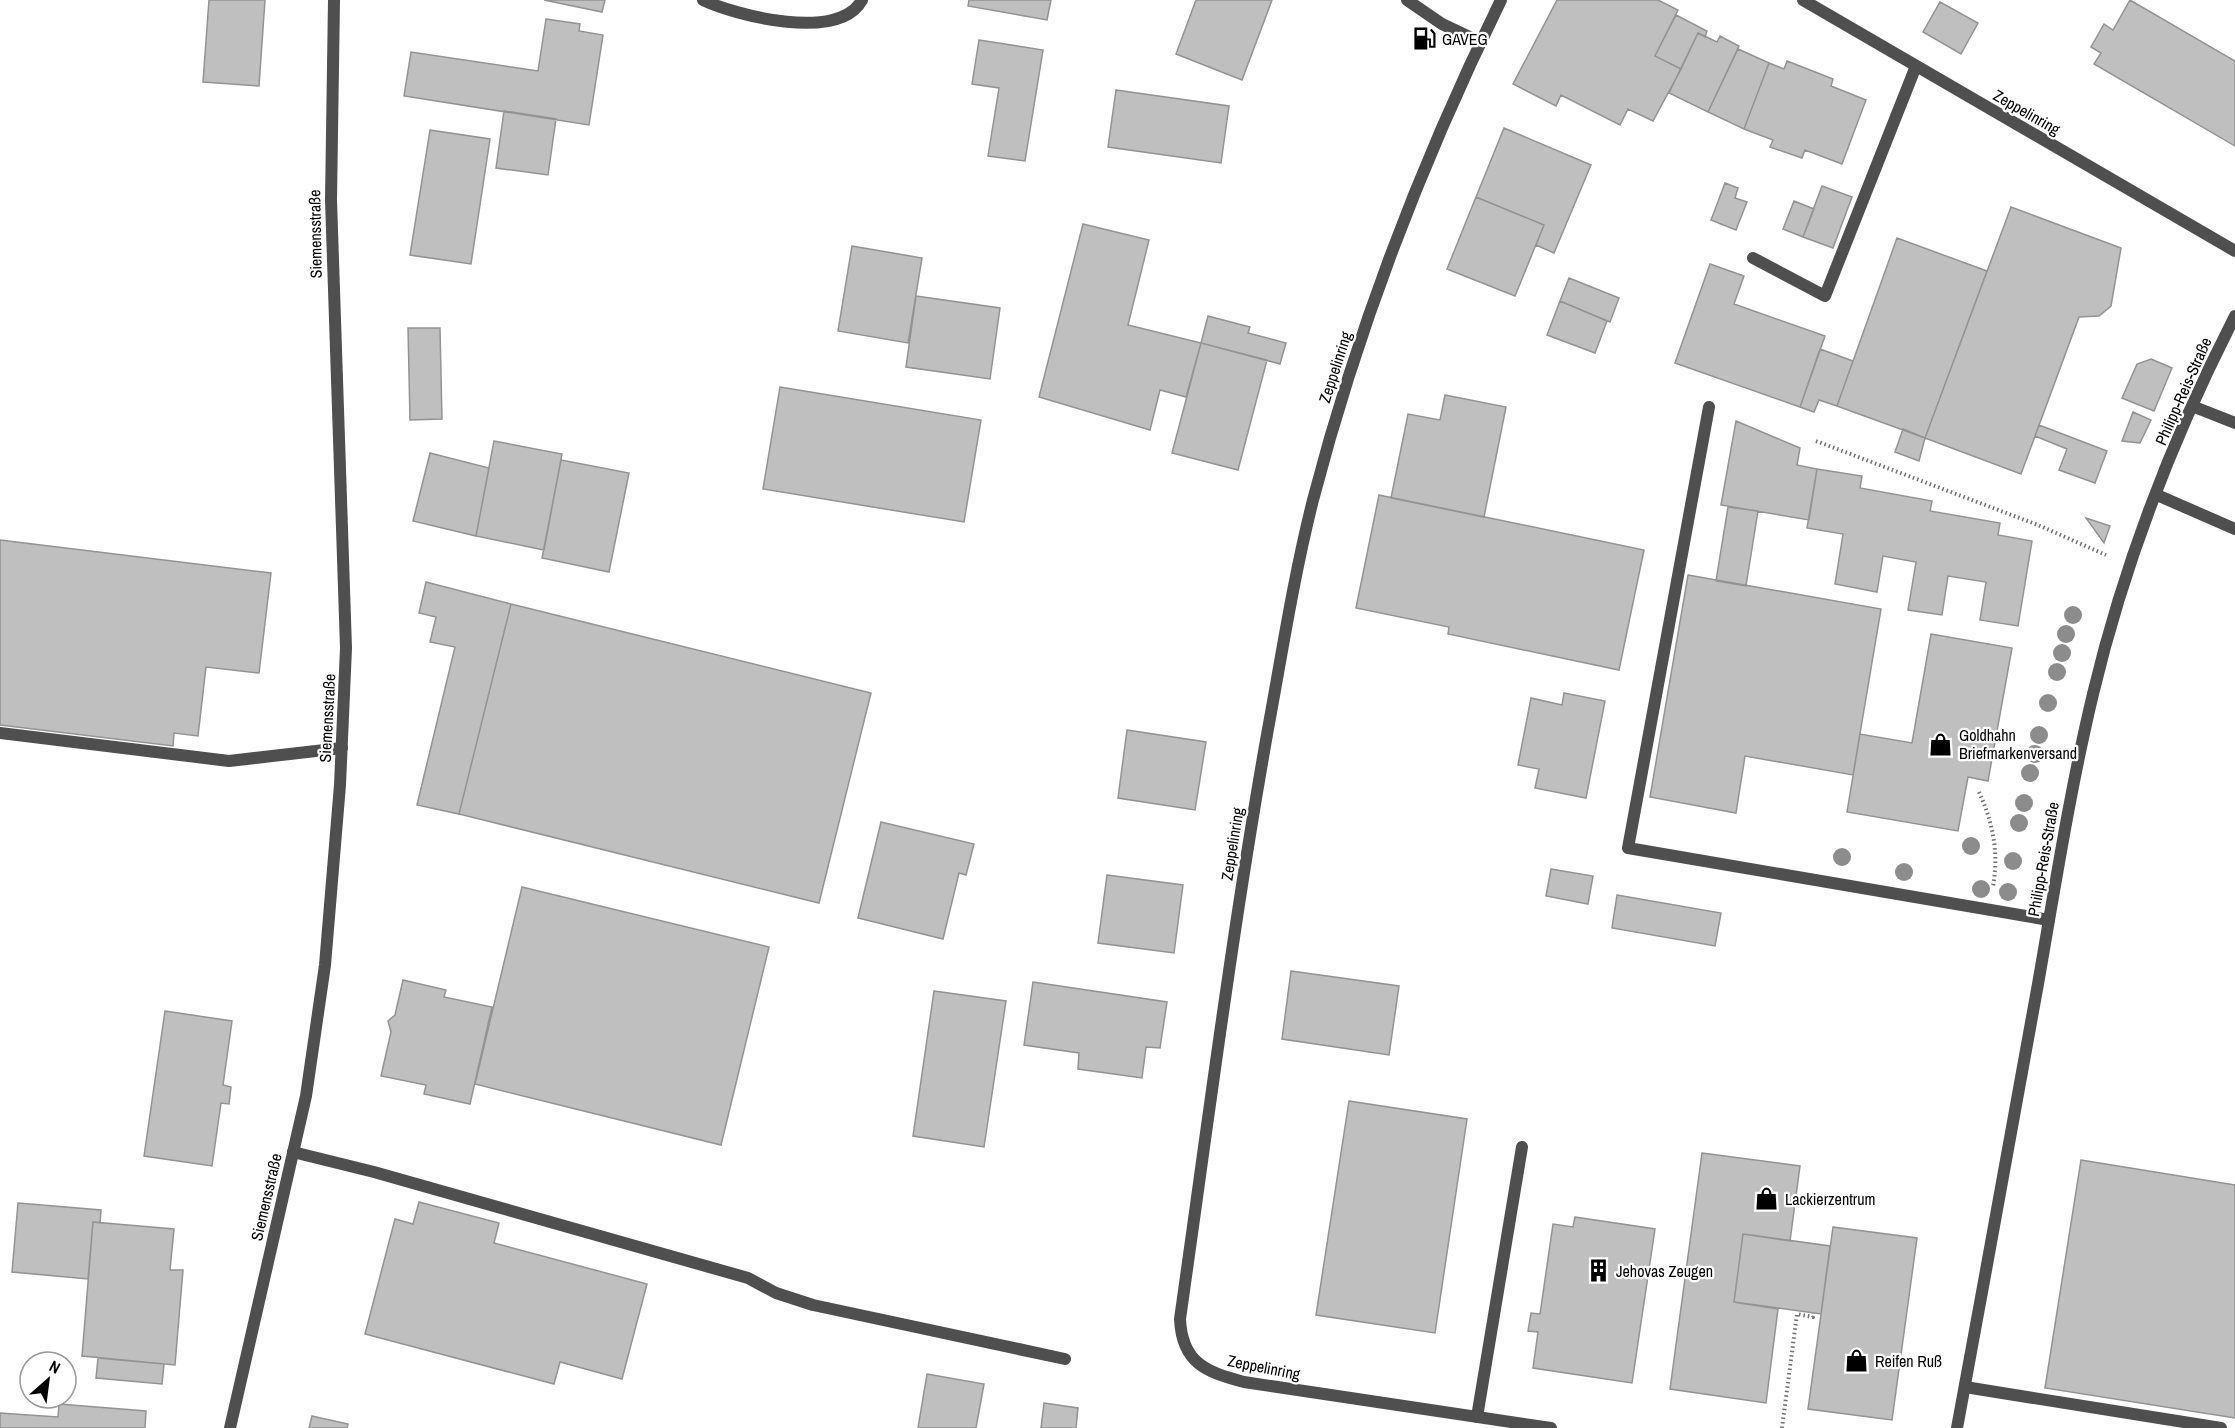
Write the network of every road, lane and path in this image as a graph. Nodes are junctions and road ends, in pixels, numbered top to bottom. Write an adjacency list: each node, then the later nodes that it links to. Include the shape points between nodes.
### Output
1 (334, 0): 20 (street, Siemensstraße, via 331,200 345,576)
2 (703, 0): 3 (street, via 752,16 826,23)
3 (862, 0)
4 (1407, 0): 7 (street, via 1442,24)
5 (1501, 0): 7 (street, Zeppelinring)
6 (1803, 0): 8 (street, Zeppelinring)
7 (1480, 42): 29 (street, Zeppelinring, via 1406,211 1342,394 1312,503 1251,823 1180,1319 1181,1337 1192,1359 1221,1376)
8 (1916, 66): 9 (street, Zeppelinring); 10 (street, via 1825,296)
9 (2235, 251)
10 (1753, 258)
11 (2235, 316): 12 (street, Philipp-Reis-Straße)
12 (2192, 406): 14 (street); 16 (street, Philipp-Reis-Straße)
13 (1709, 407): 22 (street, via 1628,848)
14 (2235, 423)
15 (1816, 441): 18 (path, via 2038,525)
16 (2157, 495): 17 (street); 18 (street, Philipp-Reis-Straße)
17 (2235, 529)
18 (2131, 566): 23 (street, Philipp-Reis-Straße, via 2093,693)
19 (0, 733): 20 (street, via 229,761)
20 (342, 748): 25 (street, Siemensstraße, via 325,965 306,1096)
21 (1978, 792): 22 (path, via 1995,837)
22 (1989, 910): 23 (street)
23 (2049, 920): 28 (street, Philipp-Reis-Straße)
24 (1522, 1147): 29 (street)
25 (293, 1152): 27 (street, via 748,1278 776,1293 813,1305); 30 (street, Siemensstraße)
26 (1813, 1313): 32 (path, via 1813,1317 1797,1314)
27 (1065, 1359)
28 (1965, 1387): 33 (street, Philipp-Reis-Straße); 34 (street)
29 (1477, 1417): 31 (street, Zeppelinring)
30 (230, 1428)
31 (1551, 1428)
32 (1782, 1428)
33 (1957, 1428)
34 (2221, 1428)

